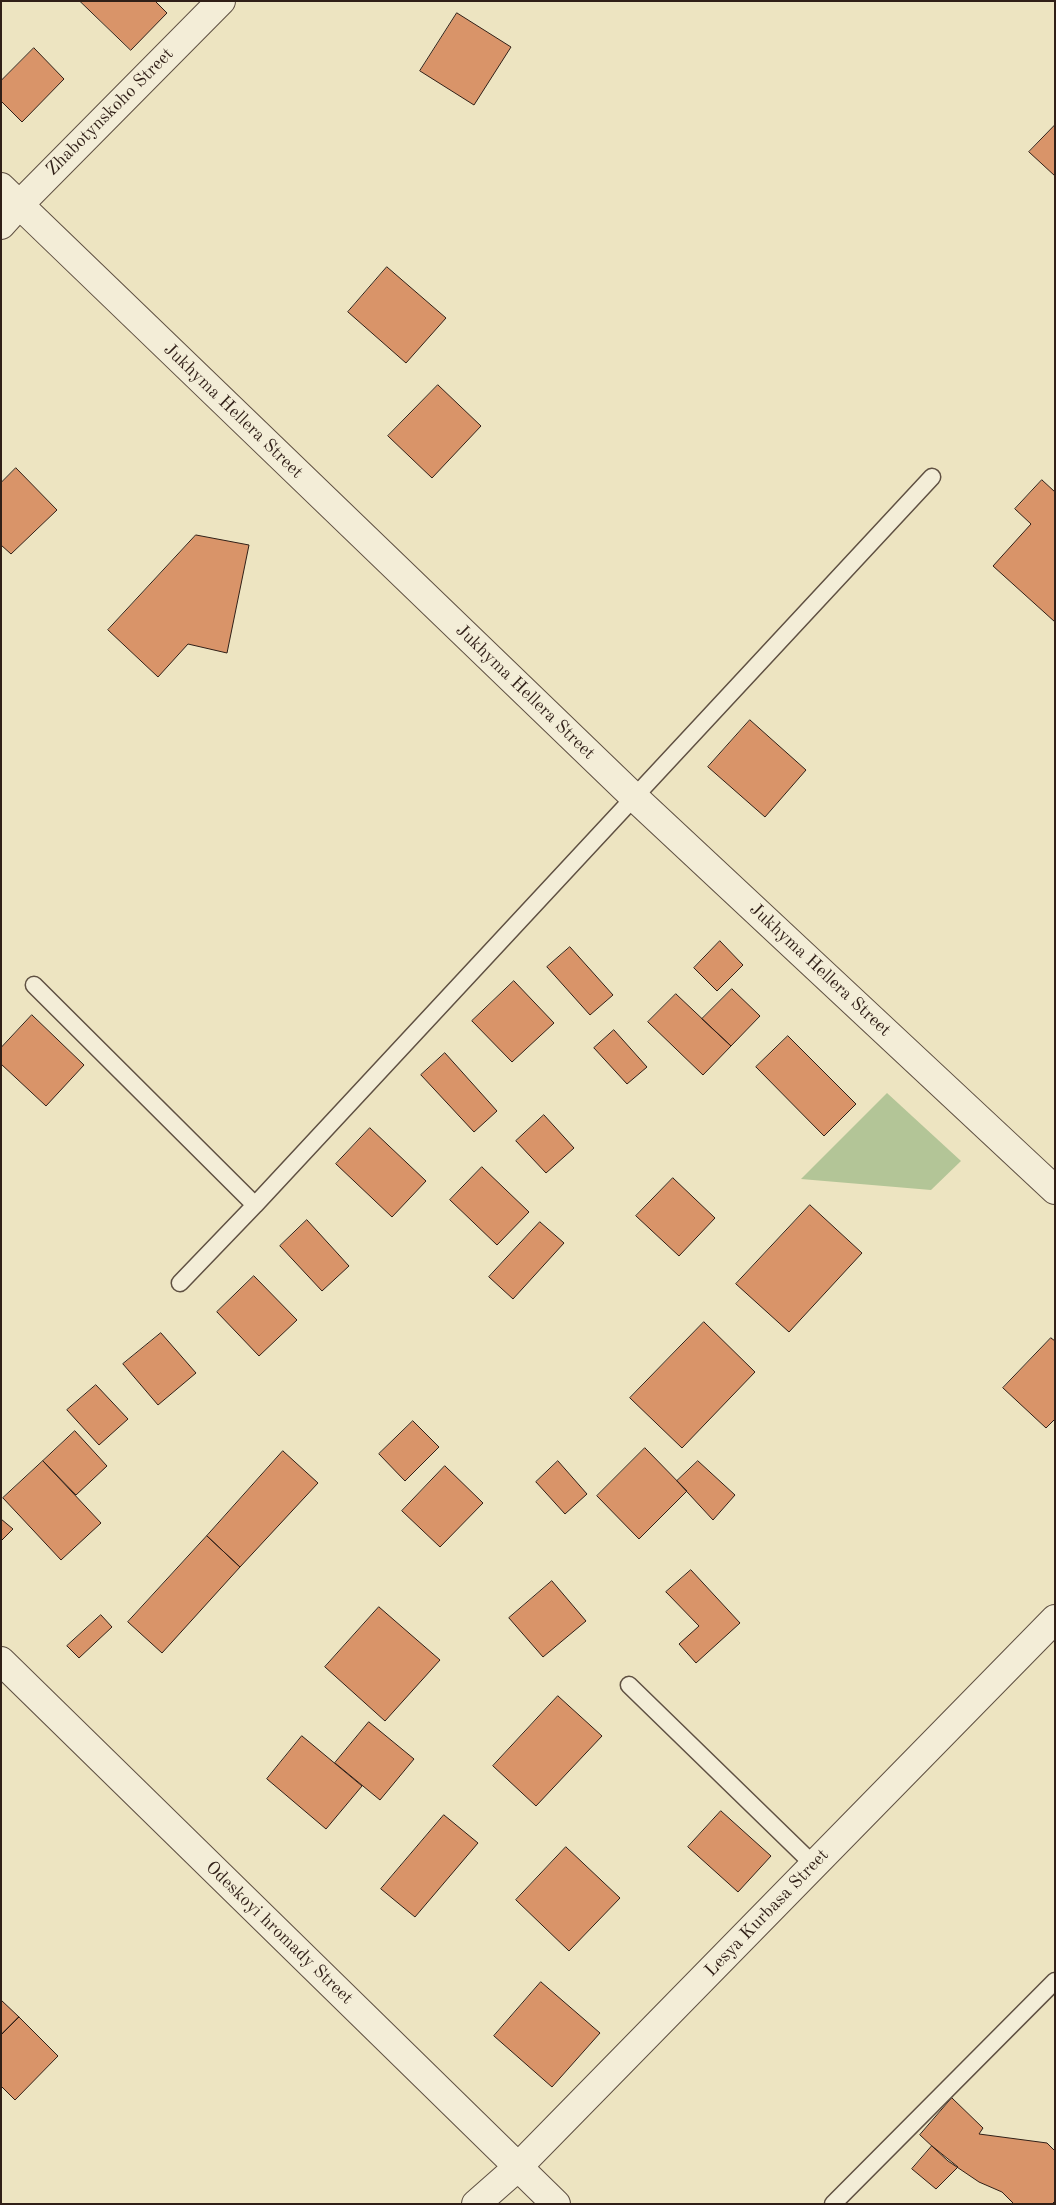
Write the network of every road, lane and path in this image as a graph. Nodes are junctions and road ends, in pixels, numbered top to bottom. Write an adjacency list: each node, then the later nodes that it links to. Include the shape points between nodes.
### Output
1 (221, 1): 2 (street, Zhabotynskoho Street)
2 (7, 206): 4 (street, Jukhyma Hellera Street)
3 (932, 477): 4 (lane)
4 (634, 796): 6 (street, Jukhyma Hellera Street); 7 (lane)
5 (34, 985): 7 (lane)
6 (1055, 1190)
7 (255, 1205): 8 (lane)
8 (180, 1283)
9 (1055, 1619): 12 (street, Lesya Kurbasa Street)
10 (1, 1661): 14 (street, Odeskoyi hromady Street)
11 (629, 1685): 12 (lane)
12 (814, 1865): 14 (street, Lesya Kurbasa Street)
13 (1055, 1981): 17 (lane)
14 (518, 2167): 15 (street, Lesya Kurbasa Street); 16 (street, Odeskoyi hromady Street)
15 (476, 2204)
16 (556, 2204)
17 (833, 2204)

